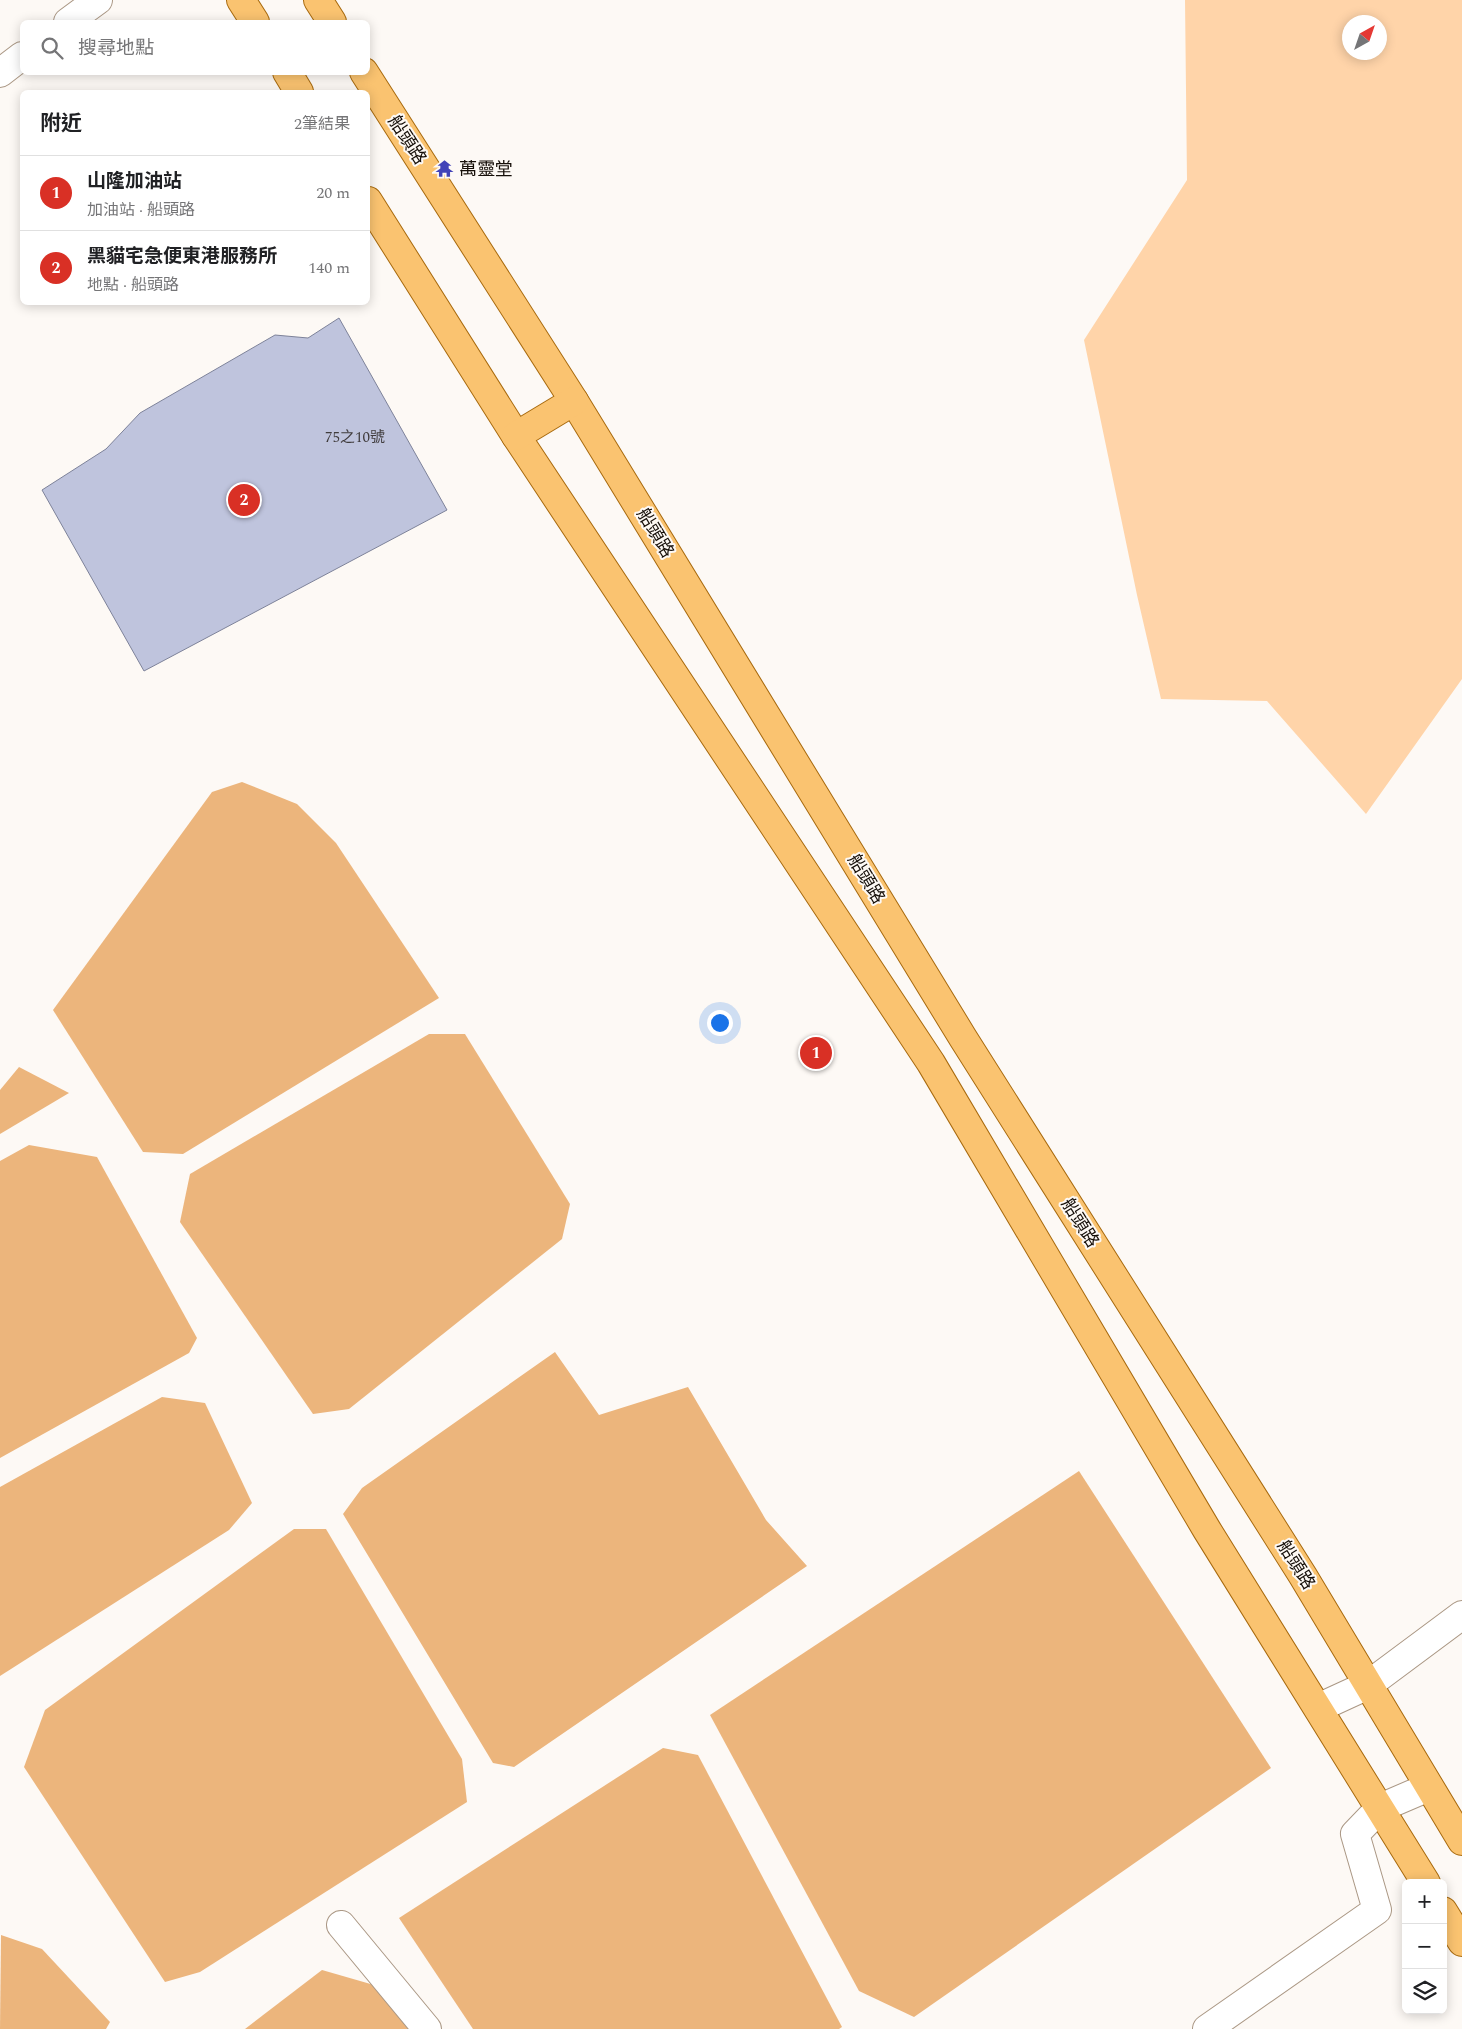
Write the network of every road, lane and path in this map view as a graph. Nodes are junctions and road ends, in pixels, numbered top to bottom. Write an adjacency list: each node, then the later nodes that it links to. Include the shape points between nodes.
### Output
1 (98, 0): 4 (street)
2 (241, 0): 5 (main road)
3 (318, 0): 6 (main road)
4 (71, 20)
5 (254, 20)
6 (331, 20)
7 (20, 58): 8 (street)
8 (0, 73)
9 (288, 75): 11 (main road)
10 (366, 75): 13 (main road, 船頭路)
11 (298, 90)
12 (370, 204): 14 (main road)
13 (574, 401): 14 (main road); 15 (main road, 船頭路)
14 (516, 436): 16 (main road)
15 (963, 1038): 16 (main road); 18 (main road, 船頭路, via 1303,1576)
16 (931, 1063): 19 (main road, via 1207,1530)
17 (1462, 1615): 18 (street)
18 (1368, 1685): 19 (street); 20 (main road, 船頭路)
19 (1318, 1708): 21 (main road)
20 (1429, 1787): 21 (street); 22 (main road, 船頭路)
21 (1380, 1808): 23 (main road); 28 (street, via 1354,1834 1377,1910)
22 (1462, 1841)
23 (1424, 1879)
24 (1447, 1918): 26 (main road)
25 (341, 1925): 27 (street)
26 (1462, 1942)
27 (427, 2029)
28 (1207, 2029)

